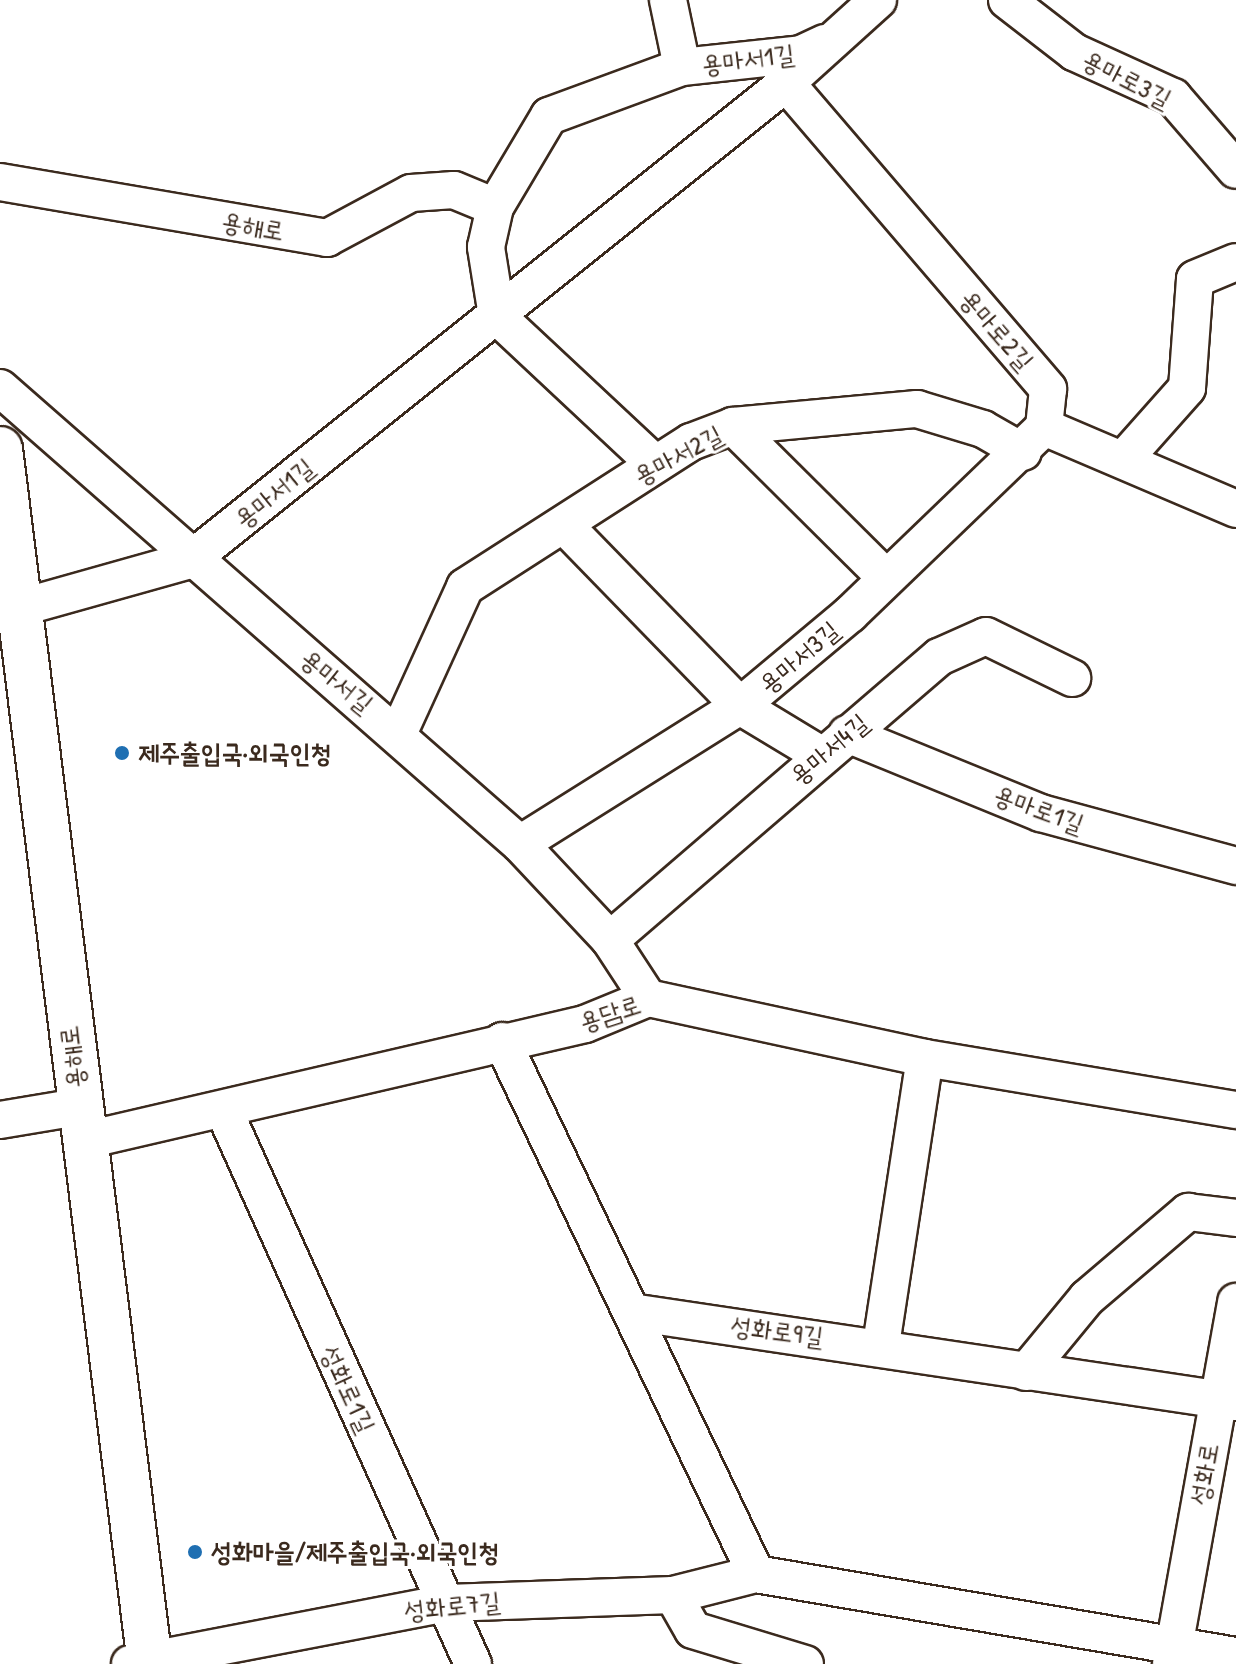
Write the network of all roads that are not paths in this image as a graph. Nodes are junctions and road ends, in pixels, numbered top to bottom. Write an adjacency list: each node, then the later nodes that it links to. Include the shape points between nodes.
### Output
1 (668, 0): 5 (street)
2 (878, 0): 4 (street, 용마서1길)
3 (1007, 0): 7 (street, 용마로3길, via 1074,52 1173,97)
4 (833, 39): 5 (street, 용마서1길, via 801,54); 6 (street, 용마서1길)
5 (682, 67): 9 (street, 용마서1길, via 549,116)
6 (786, 83): 11 (street, 용마서1길); 14 (street, 용마로2길, via 1048,389)
7 (1236, 170)
8 (0, 182): 9 (street, 용해로, via 327,238 411,193 454,190)
9 (495, 207): 11 (street, 용마서1길, via 486,247)
10 (1236, 262): 16 (street, via 1195,279 1187,388)
11 (497, 316): 17 (street); 20 (street, 용마서1길)
12 (0, 388): 20 (street, 용마서길)
13 (733, 426): 14 (street, 용마서2길, via 917,409); 17 (street, 용마서2길); 21 (street)
14 (1034, 440): 16 (street); 21 (street, 용마서3길)
15 (0, 449): 22 (main road, 용해로)
16 (1124, 459): 18 (street)
17 (653, 462): 19 (street, 용마서2길)
18 (1236, 509)
19 (566, 527): 24 (street, 용마로1길); 25 (street, 용마서2길, via 465,587)
20 (190, 560): 22 (street, 용마서1길); 25 (street, 용마서길)
21 (884, 576): 24 (street, 용마서3길, via 850,614)
22 (19, 608): 36 (main road, 용해로)
23 (1072, 678): 26 (street, 용마서4길, via 986,636 939,657)
24 (740, 706): 26 (street, 용마로1길); 27 (street, 용마서3길)
25 (399, 732): 27 (street, 용마서길)
26 (834, 745): 28 (street, 용마로1길, via 1041,813); 29 (street, 용마서4길)
27 (520, 844): 29 (street, 용마서길)
28 (1236, 866)
29 (610, 940): 30 (street, 용마서길)
30 (648, 998): 31 (street, 용담로, via 585,1024); 32 (street, 용담로)
31 (502, 1041): 34 (street, 용담로); 39 (street)
32 (925, 1058): 33 (street, 용담로); 40 (street)
33 (1236, 1110)
34 (225, 1113): 36 (street, 용담로); 45 (street, 성화로1길)
35 (0, 1120): 36 (street, 용담로)
36 (80, 1124): 48 (main road, 용해로)
37 (1236, 1218): 41 (street, via 1188,1212 1087,1298)
38 (1236, 1302): 42 (street, 성화로)
39 (638, 1313): 40 (street, 성화로9길); 43 (street)
40 (881, 1345): 41 (street, 성화로9길)
41 (1026, 1372): 42 (street, 성화로9길)
42 (1226, 1401): 46 (street, 성화로)
43 (756, 1574): 44 (street, 성화로7길); 46 (street, 성화로7길)
44 (673, 1595): 45 (street, 성화로7길); 50 (street, via 693,1630)
45 (447, 1603): 48 (street, 성화로7길); 49 (street, 성화로1길)
46 (1173, 1655): 47 (street)
47 (1236, 1656)
48 (143, 1662)
49 (473, 1664)
50 (805, 1664)

